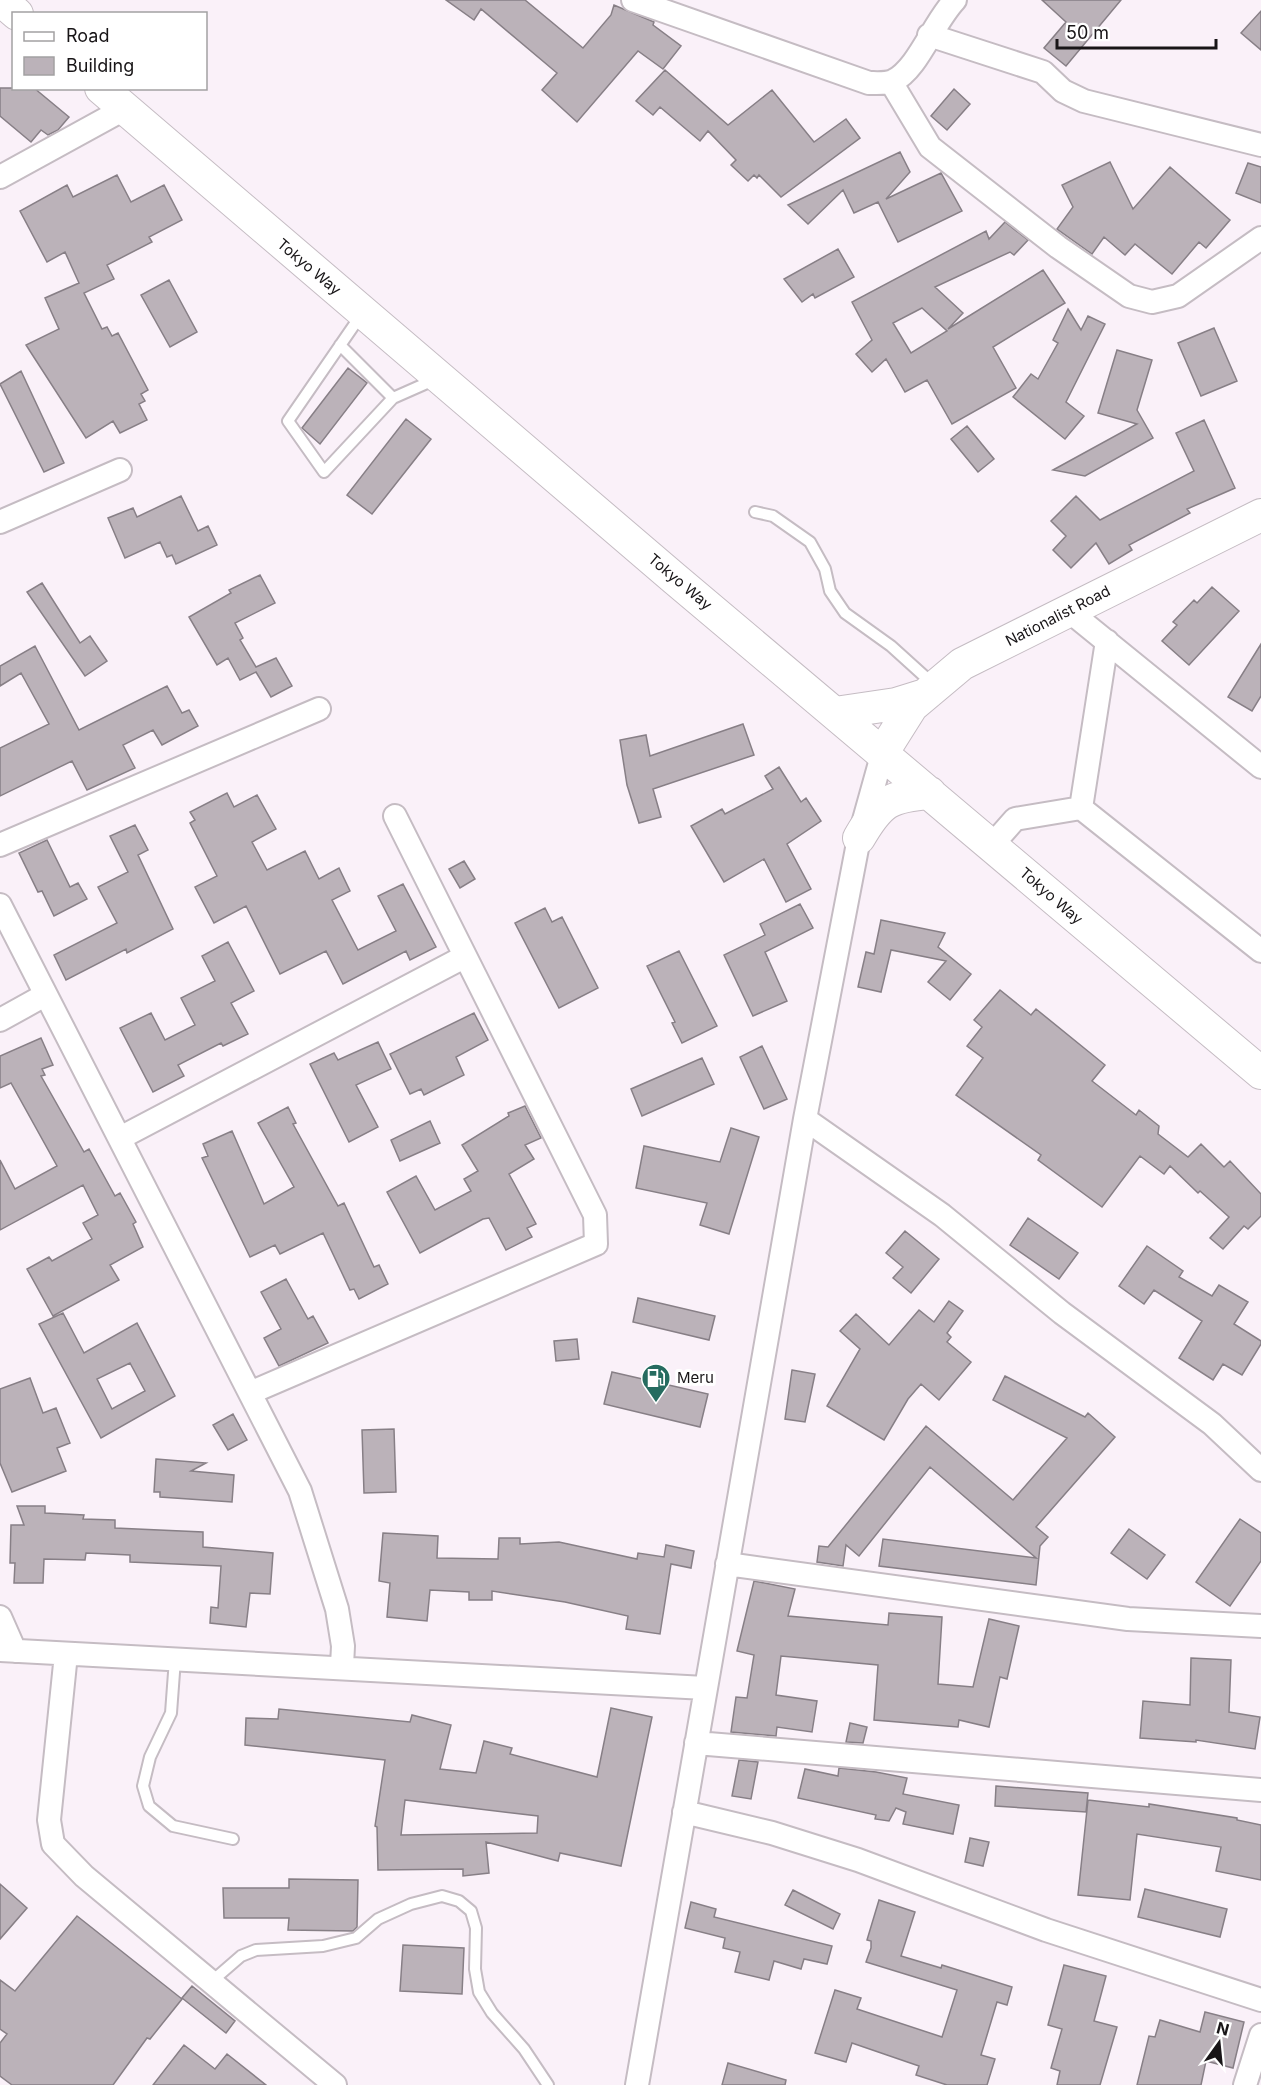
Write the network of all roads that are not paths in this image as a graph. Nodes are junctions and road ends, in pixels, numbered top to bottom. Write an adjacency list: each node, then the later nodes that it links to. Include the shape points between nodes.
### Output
1 (1, 0): 4 (main road)
2 (633, 0): 6 (street, via 869,83)
3 (955, 0): 5 (street)
4 (14, 12)
5 (929, 34): 6 (street, via 911,68); 9 (street, via 1044,72 1063,90 1084,101)
6 (891, 82): 11 (street, via 930,147 1058,248 1129,296 1152,302 1178,296)
7 (103, 90): 8 (main road, Tokyo Way)
8 (124, 109): 10 (street); 12 (main road, Tokyo Way)
9 (1261, 145)
10 (0, 177)
11 (1261, 238)
12 (363, 313): 13 (lane); 14 (main road, Tokyo Way)
13 (340, 345): 15 (lane); 15 (lane, via 288,421 324,472)
14 (439, 378): 15 (lane); 24 (main road, Tokyo Way)
15 (393, 398)
16 (120, 470): 19 (street)
17 (755, 512): 22 (lane, via 773,516 810,542 825,569 830,591 845,613 891,646)
18 (1261, 515): 20 (main road, Nationalist Road)
19 (0, 522)
20 (1069, 611): 21 (street); 22 (main road, Nationalist Road, via 962,664)
21 (1107, 641): 26 (street); 29 (street)
22 (930, 691): 24 (main road, via 896,704); 25 (main road, Nationalist Road, via 912,706); 27 (main road, via 914,718 907,746)
23 (319, 709): 32 (street)
24 (835, 713): 25 (main road, Tokyo Way)
25 (883, 752): 27 (main road, Tokyo Way); 31 (street)
26 (1261, 766)
27 (907, 772): 28 (main road, Tokyo Way)
28 (930, 793): 31 (main road, via 900,795 874,812); 33 (main road, Tokyo Way)
29 (1081, 808): 33 (street, via 1015,819); 35 (street)
30 (395, 816): 36 (street)
31 (859, 838): 40 (street)
32 (0, 844)
33 (992, 845): 39 (main road, Tokyo Way)
34 (0, 906): 37 (street)
35 (1261, 951)
36 (464, 957): 41 (street); 42 (street, via 595,1215 596,1244)
37 (45, 995): 38 (street); 41 (street)
38 (0, 1020)
39 (1261, 1073)
40 (805, 1119): 43 (street, via 942,1215 1062,1313 1212,1424); 44 (street)
41 (120, 1138): 42 (street)
42 (252, 1392): 50 (street, via 300,1491 337,1609)
43 (1261, 1470)
44 (727, 1564): 46 (street, via 1128,1619); 51 (street)
45 (0, 1617): 47 (street)
46 (1261, 1626)
47 (8, 1651): 48 (street)
48 (66, 1654): 49 (street); 56 (street, via 49,1820 53,1844 84,1876)
49 (175, 1659): 50 (street); 55 (lane, via 171,1713 150,1757 143,1786 149,1806 173,1826)
50 (342, 1666): 51 (street)
51 (705, 1688): 52 (street)
52 (696, 1743): 53 (street); 54 (street)
53 (1261, 1790)
54 (684, 1812): 57 (street, via 772,1833 858,1860 1046,1930); 61 (street)
55 (233, 1839)
56 (211, 1982): 59 (street); 60 (lane, via 241,1956 256,1950 345,1941 356,1938 378,1919 411,1904 442,1896 459,1900 471,1911 476,1928 479,1992)
57 (1261, 2000)
58 (1261, 2036): 62 (street)
59 (335, 2085)
60 (548, 2085)
61 (637, 2085)
62 (1245, 2085)

